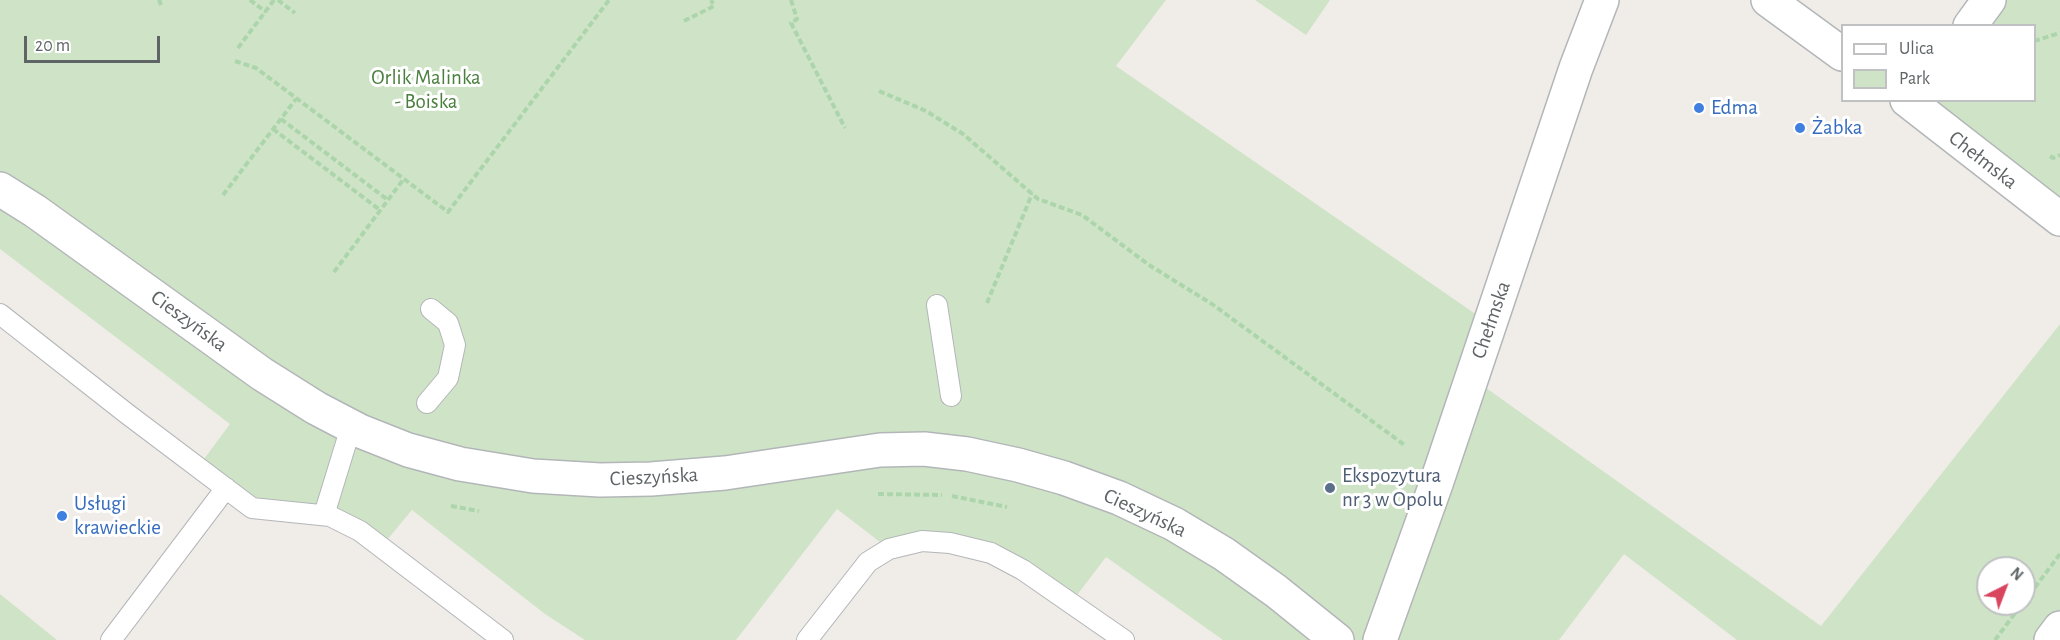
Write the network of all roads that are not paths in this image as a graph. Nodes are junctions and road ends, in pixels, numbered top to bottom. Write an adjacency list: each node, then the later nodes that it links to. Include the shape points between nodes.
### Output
1 (1602, 0): 23 (street, Chełmska)
2 (1768, 0): 5 (street)
3 (1989, 0): 4 (street)
4 (1971, 24)
5 (1841, 53)
6 (1910, 102): 8 (street, Chełmska)
7 (0, 189): 14 (street, Cieszyńska, via 262,374)
8 (2056, 209)
9 (937, 305): 12 (lane)
10 (430, 309): 13 (lane, via 448,323 456,345 448,378)
11 (0, 314): 15 (lane)
12 (951, 396)
13 (427, 403)
14 (351, 427): 16 (lane); 22 (street, Cieszyńska, via 408,450 460,464 533,476 589,479 726,473 880,450 924,449 967,454 1064,478 1174,524 1276,591)
15 (226, 488): 16 (lane, via 252,508); 18 (lane)
16 (324, 515): 19 (lane, via 360,531)
17 (2060, 628): 24 (street)
18 (111, 640)
19 (503, 640)
20 (807, 640): 21 (lane, via 868,562 888,549 922,541 991,553 1023,570)
21 (1124, 640)
22 (1336, 640)
23 (1380, 640)
24 (2051, 640)

